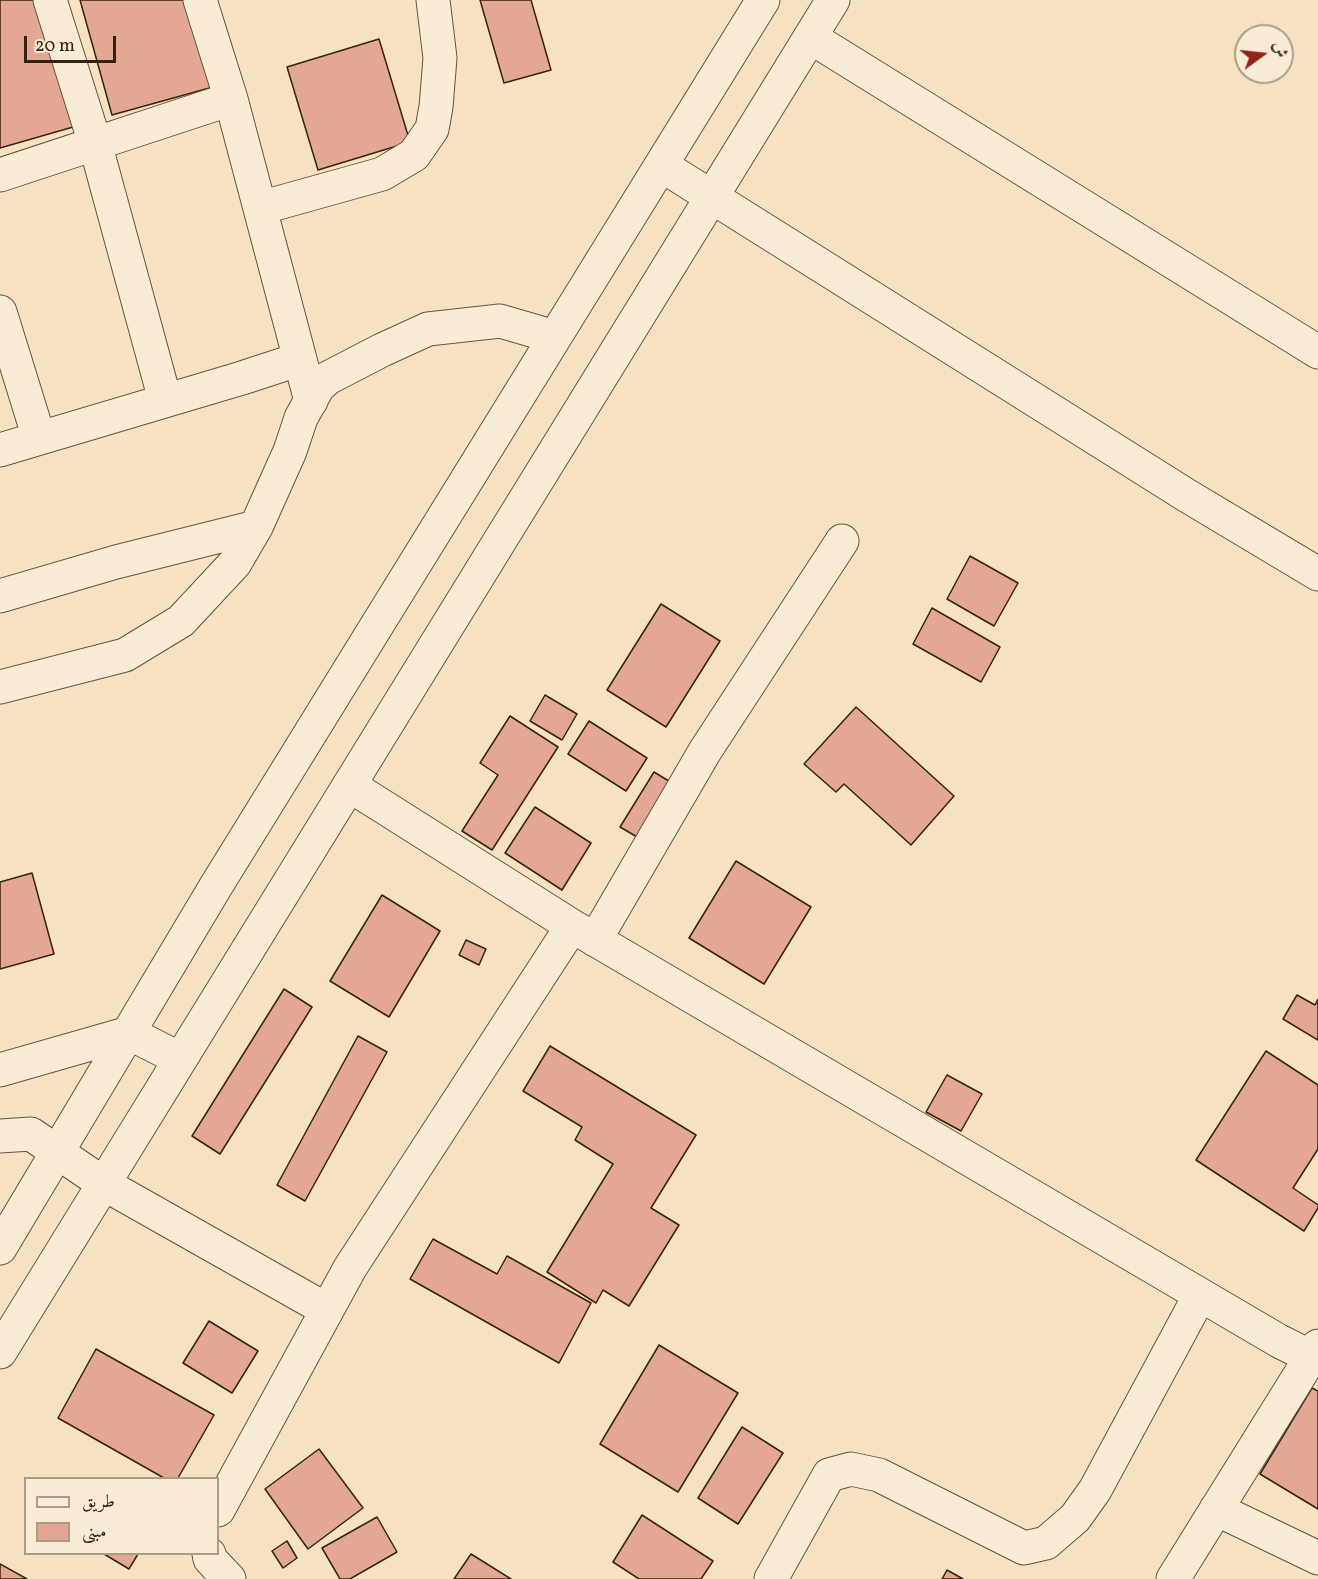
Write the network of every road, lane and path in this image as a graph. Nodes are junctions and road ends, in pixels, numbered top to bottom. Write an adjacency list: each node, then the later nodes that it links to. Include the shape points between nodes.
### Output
1 (50, 0): 8 (street)
2 (201, 0): 7 (street)
3 (433, 0): 12 (street, via 440,58 436,107 432,129 414,155 382,174)
4 (763, 0): 9 (street)
5 (833, 0): 6 (street)
6 (810, 37): 11 (street); 15 (street)
7 (231, 99): 8 (street); 12 (street)
8 (96, 143): 10 (street); 17 (street)
9 (661, 165): 11 (street); 14 (street)
10 (0, 175)
11 (712, 196): 23 (street); 26 (street)
12 (260, 208): 16 (street)
13 (0, 312): 19 (street)
14 (555, 337): 18 (street, via 500,321 428,329 328,378); 28 (street)
15 (1318, 352)
16 (300, 359): 17 (street); 18 (street)
17 (165, 400): 19 (street)
18 (311, 401): 21 (street)
19 (39, 438): 20 (street)
20 (0, 450)
21 (256, 527): 24 (street); 25 (street, via 235,563 181,621 125,655)
22 (842, 541): 27 (street)
23 (1318, 574)
24 (0, 596)
25 (0, 687)
26 (349, 785): 27 (street); 29 (street)
27 (584, 933): 35 (street); 36 (street, via 350,1268)
28 (129, 1033): 29 (street); 30 (street); 32 (street)
29 (180, 1059): 33 (street)
30 (0, 1070)
31 (0, 1136): 32 (street, via 31,1134)
32 (57, 1153): 33 (street); 34 (street)
33 (104, 1184): 36 (street); 37 (street)
34 (0, 1248)
35 (1200, 1295): 38 (street, via 1279,1341); 44 (street, via 1095,1490 1075,1518 1046,1543 1024,1548 879,1475 850,1469 829,1475)
36 (327, 1310): 39 (street)
37 (0, 1352)
38 (1316, 1355): 40 (street)
39 (219, 1508)
40 (1216, 1509): 42 (street); 45 (street)
41 (209, 1555): 43 (street)
42 (1318, 1558)
43 (229, 1579)
44 (771, 1579)
45 (1173, 1579)

